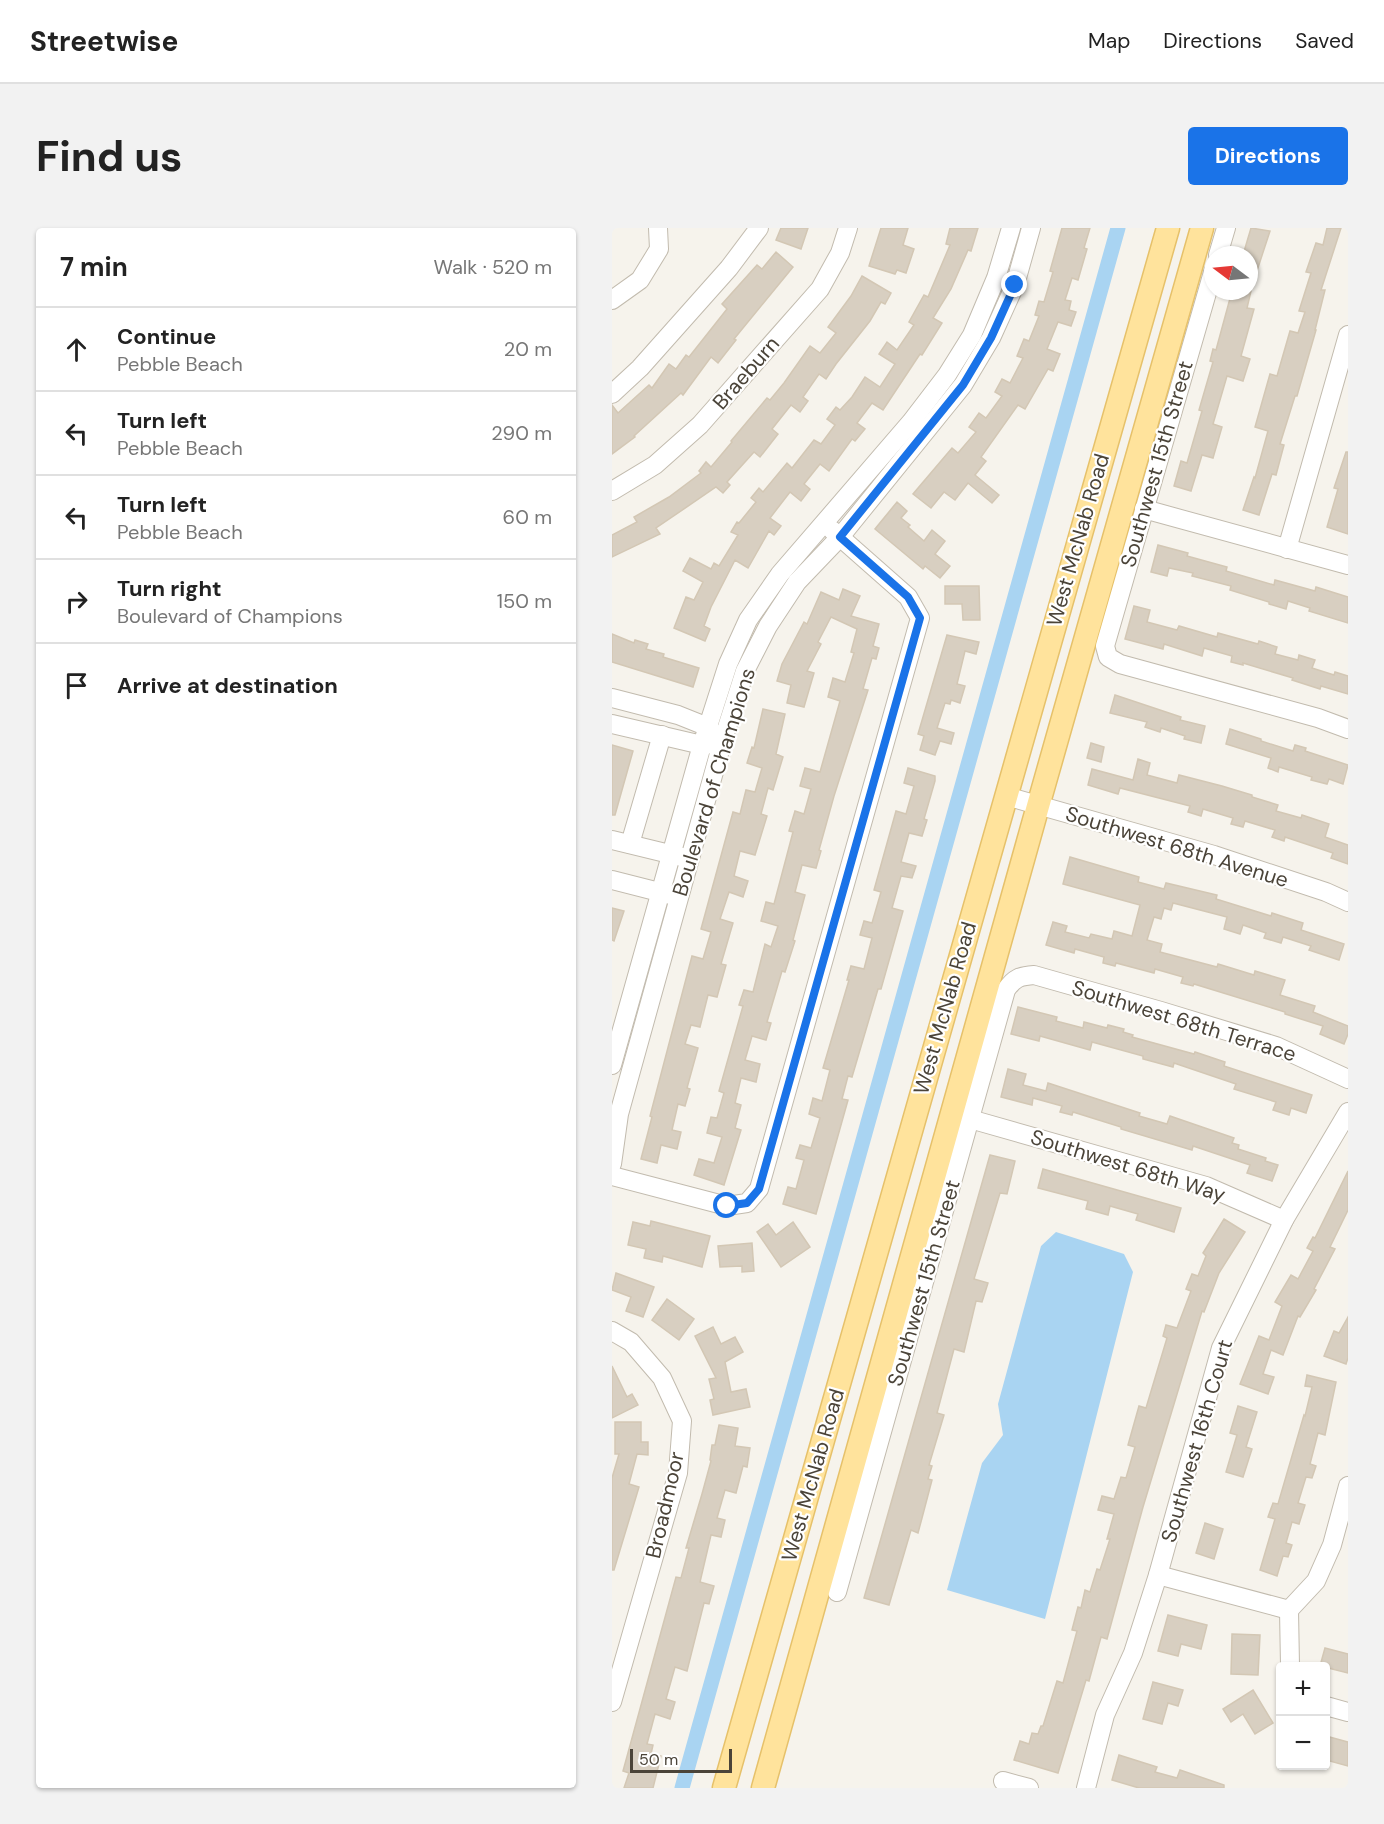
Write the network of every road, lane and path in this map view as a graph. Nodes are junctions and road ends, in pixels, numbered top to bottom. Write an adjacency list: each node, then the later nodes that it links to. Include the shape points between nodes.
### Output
1 (658, 228): 10 (street, via 659,249 640,280)
2 (759, 228): 13 (street, via 722,276)
3 (848, 228): 14 (street, Braeburn, via 840,253 820,289 700,425 655,465)
4 (1011, 228): 16 (street, Boulevard of Champions, via 996,278 972,335 947,375)
5 (1031, 228): 17 (street, Boulevard of Champions, via 1015,285 991,338 963,385)
6 (1168, 228): 27 (main road, West McNab Road)
7 (1202, 228): 28 (main road, West McNab Road)
8 (1226, 228): 9 (street)
9 (1221, 246)
10 (612, 300)
11 (1205, 300): 15 (street, Southwest 15th Street)
12 (1348, 335): 18 (street)
13 (612, 394)
14 (612, 490)
15 (1144, 509): 18 (street); 23 (street, Southwest 15th Street, via 1105,646 1108,657 1120,664)
16 (824, 523): 17 (street); 22 (street, Boulevard of Champions, via 780,574 748,620 728,664)
17 (840, 537): 25 (street, Boulevard of Champions, via 797,582 768,626 745,671); 42 (street, via 908,597 920,618 759,1189 747,1203 727,1206)
18 (1287, 549): 19 (street)
19 (1348, 565)
20 (612, 698): 22 (street)
21 (612, 724): 24 (street)
22 (708, 727): 25 (street); 26 (street, Boulevard of Champions)
23 (1348, 729)
24 (662, 735): 26 (street); 30 (street)
25 (722, 743): 26 (street); 32 (street, Boulevard of Champions)
26 (702, 745): 31 (street, Boulevard of Champions)
27 (1005, 796): 28 (street, Southwest 68th Avenue); 55 (main road, West McNab Road)
28 (1038, 806): 35 (street, Southwest 68th Avenue, via 1214,855); 56 (main road, West McNab Road)
29 (612, 840): 30 (street)
30 (630, 844): 31 (street)
31 (671, 855): 32 (street); 34 (street, Boulevard of Champions)
32 (690, 859): 34 (street, Boulevard of Champions)
33 (612, 880): 34 (street)
34 (671, 895): 37 (street, Boulevard of Champions); 41 (street, Boulevard of Champions, via 619,1114)
35 (1348, 902)
36 (1017, 977): 38 (street, Southwest 68th Terrace, via 1034,975 1193,1020 1276,1046); 40 (street, Southwest 15th Street, via 1006,990)
37 (612, 1065)
38 (1348, 1079)
39 (1348, 1112): 43 (street, Southwest 16th Court)
40 (970, 1119): 43 (street, Southwest 68th Way, via 1206,1186); 48 (street, Southwest 15th Street)
41 (612, 1164)
42 (612, 1176)
43 (1284, 1220): 47 (street, Southwest 16th Court, via 1221,1348)
44 (612, 1331): 51 (street, Broadmoor, via 631,1342 662,1378 682,1421 678,1473)
45 (1348, 1486): 46 (street)
46 (1340, 1548): 49 (street)
47 (1158, 1575): 49 (street); 58 (street, Southwest 16th Court, via 1133,1653 1105,1715)
48 (837, 1593)
49 (1289, 1610): 50 (street)
50 (1290, 1662)
51 (612, 1702)
52 (1330, 1707): 53 (street)
53 (1348, 1712)
54 (1003, 1781): 57 (street)
55 (724, 1788)
56 (763, 1788)
57 (1029, 1788)
58 (1086, 1788)

